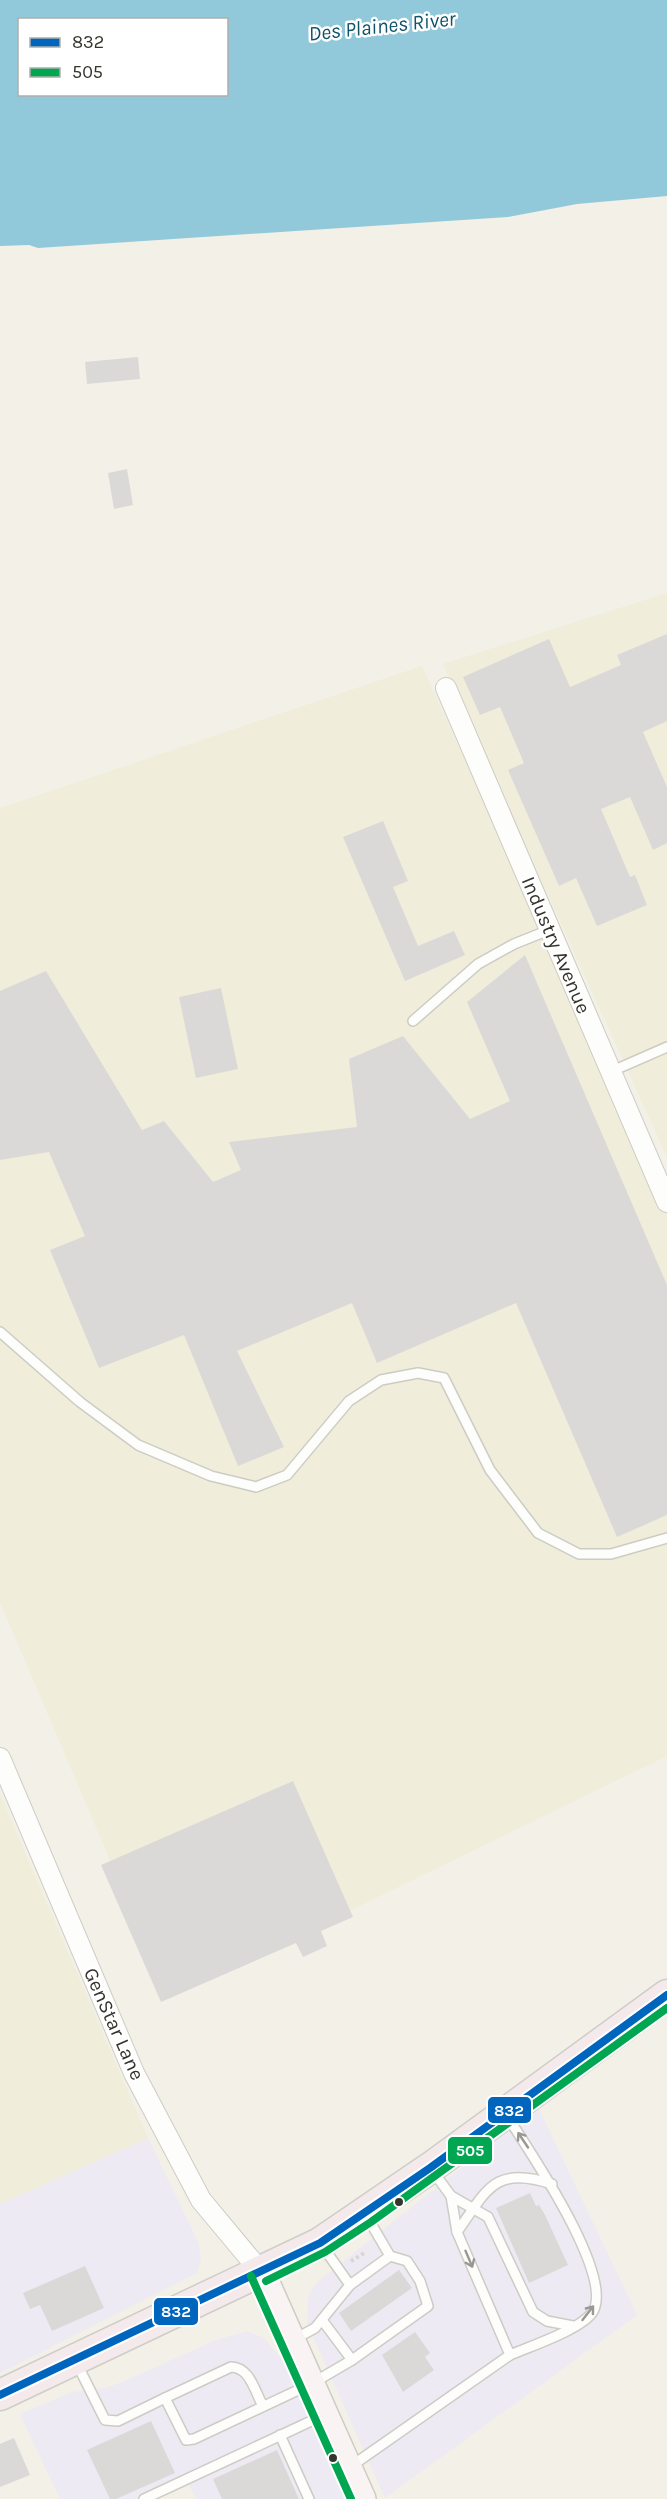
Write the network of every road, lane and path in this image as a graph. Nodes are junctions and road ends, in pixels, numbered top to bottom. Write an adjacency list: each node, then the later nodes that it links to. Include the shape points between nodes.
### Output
1 (446, 688): 2 (street, Industry Avenue)
2 (549, 930): 3 (lane, via 478,964); 5 (street, Industry Avenue)
3 (413, 1021)
4 (667, 1047): 5 (lane)
5 (610, 1072): 6 (street, Industry Avenue)
6 (667, 1202)
7 (0, 1332): 8 (lane, via 80,1402 138,1445 211,1476 256,1487 287,1475 349,1401 381,1380 418,1373 444,1378 490,1470 538,1533 579,1554 611,1554)
8 (667, 1538)
9 (0, 1758): 22 (street, GenStar Lane, via 134,2073 201,2200)
10 (667, 1995): 11 (main road)
11 (505, 2113): 12 (main road); 13 (lane, one-way to 11)
12 (430, 2168): 14 (lane); 16 (main road)
13 (552, 2184): 15 (lane, via 535,2178 499,2180); 25 (lane, one-way to 13, via 592,2312 598,2294 594,2274)
14 (451, 2196): 15 (lane); 17 (lane)
15 (475, 2207): 17 (lane); 25 (lane, via 488,2217 533,2312 547,2321)
16 (365, 2213): 18 (main road); 20 (lane)
17 (457, 2232): 27 (lane, one-way to 27)
18 (320, 2243): 22 (main road); 23 (lane)
19 (366, 2252): 21 (path)
20 (390, 2256): 23 (lane); 29 (lane, via 407,2260 420,2281 428,2306)
21 (351, 2262)
22 (261, 2272): 26 (main road); 28 (main road)
23 (350, 2285): 24 (lane)
24 (322, 2320): 26 (lane); 29 (lane)
25 (573, 2326): 27 (lane)
26 (291, 2341): 30 (main road)
27 (510, 2355): 36 (lane)
28 (75, 2360): 31 (main road); 32 (lane, via 105,2420 118,2421)
29 (352, 2360): 30 (lane)
30 (311, 2384): 33 (lane); 34 (main road)
31 (0, 2395)
32 (165, 2398): 33 (lane, via 237,2367 245,2371); 33 (lane, via 186,2440)
33 (263, 2406)
34 (324, 2415): 35 (lane); 36 (main road)
35 (280, 2435): 37 (lane); 38 (lane)
36 (348, 2468): 39 (main road)
37 (144, 2499)
38 (309, 2499)
39 (362, 2499)

